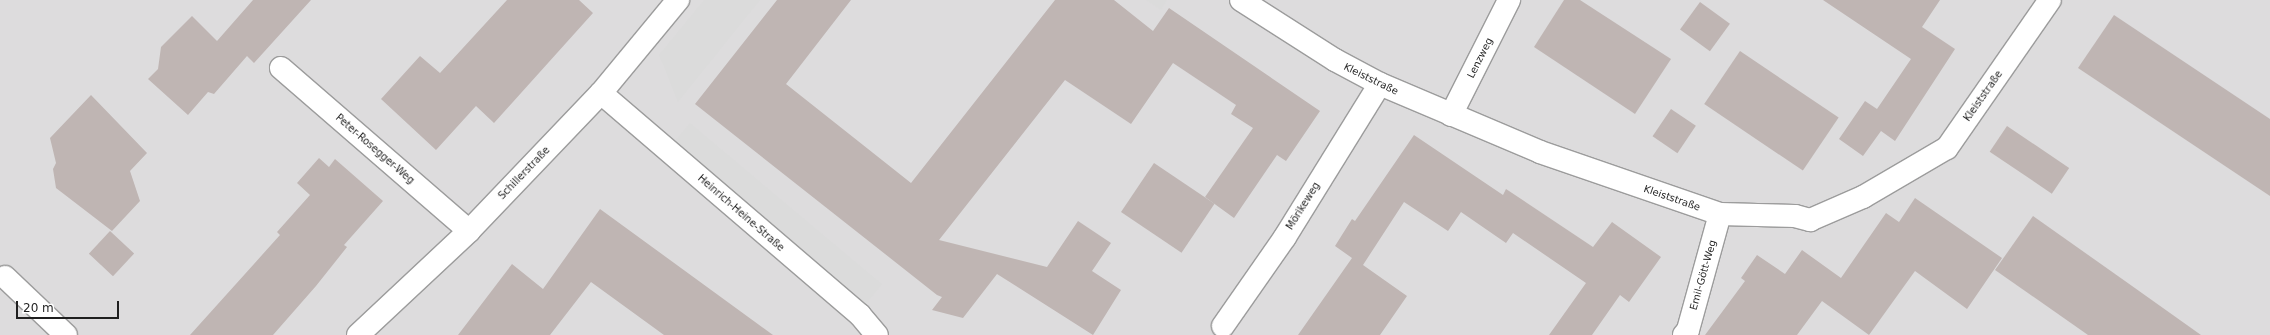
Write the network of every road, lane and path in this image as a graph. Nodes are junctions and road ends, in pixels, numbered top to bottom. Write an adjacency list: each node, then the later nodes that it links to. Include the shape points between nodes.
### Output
1 (678, 0): 7 (street, Schillerstraße)
2 (1241, 0): 6 (street, Kleiststraße, via 1335,60)
3 (1509, 0): 8 (street, Lenzweg)
4 (2050, 0): 9 (street, Kleiststraße, via 1947,148 1863,197 1810,220 1795,216)
5 (281, 68): 10 (street, Peter-Rosegger-Weg)
6 (1380, 84): 8 (street, Kleiststraße); 12 (street, Mörikeweg, via 1285,236)
7 (601, 93): 10 (street, Schillerstraße); 15 (street, Heinrich-Heine-Straße, via 860,314)
8 (1451, 115): 9 (street, Kleiststraße, via 1540,152)
9 (1720, 214): 16 (street, Emil-Gött-Weg, via 1688,330)
10 (469, 231): 14 (street, Schillerstraße)
11 (5, 277): 13 (street)
12 (1223, 326)
13 (66, 335)
14 (358, 335)
15 (877, 335)
16 (1684, 335)

